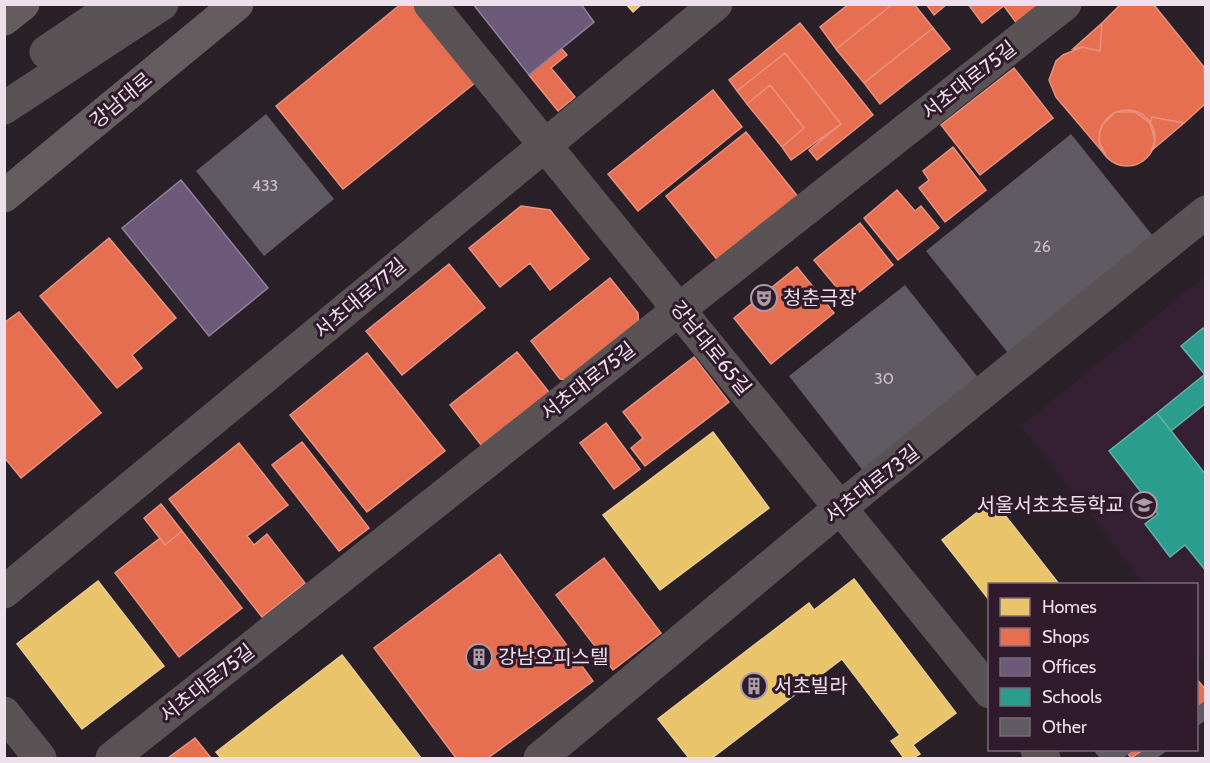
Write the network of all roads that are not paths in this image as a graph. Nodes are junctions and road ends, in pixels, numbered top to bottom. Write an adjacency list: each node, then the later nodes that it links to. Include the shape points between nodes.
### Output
1 (23, 4): 8 (main road)
2 (117, 4): 9 (street)
3 (162, 4): 10 (street)
4 (237, 4): 12 (main road, 강남대로)
5 (430, 4): 11 (street, 강남대로65길)
6 (716, 4): 11 (street, 서초대로77길)
7 (1065, 4): 14 (street, 서초대로75길)
8 (4, 20)
9 (4, 81)
10 (4, 108)
11 (545, 144): 14 (street, 강남대로65길); 16 (street, 서초대로77길)
12 (4, 196)
13 (1206, 212): 15 (street, 서초대로73길)
14 (680, 309): 15 (street, 강남대로65길); 20 (street, 서초대로75길)
15 (839, 509): 17 (street, 강남대로65길); 21 (street, 서초대로73길)
16 (4, 592)
17 (988, 690)
18 (4, 713): 19 (street)
19 (40, 759)
20 (112, 759)
21 (540, 759)

